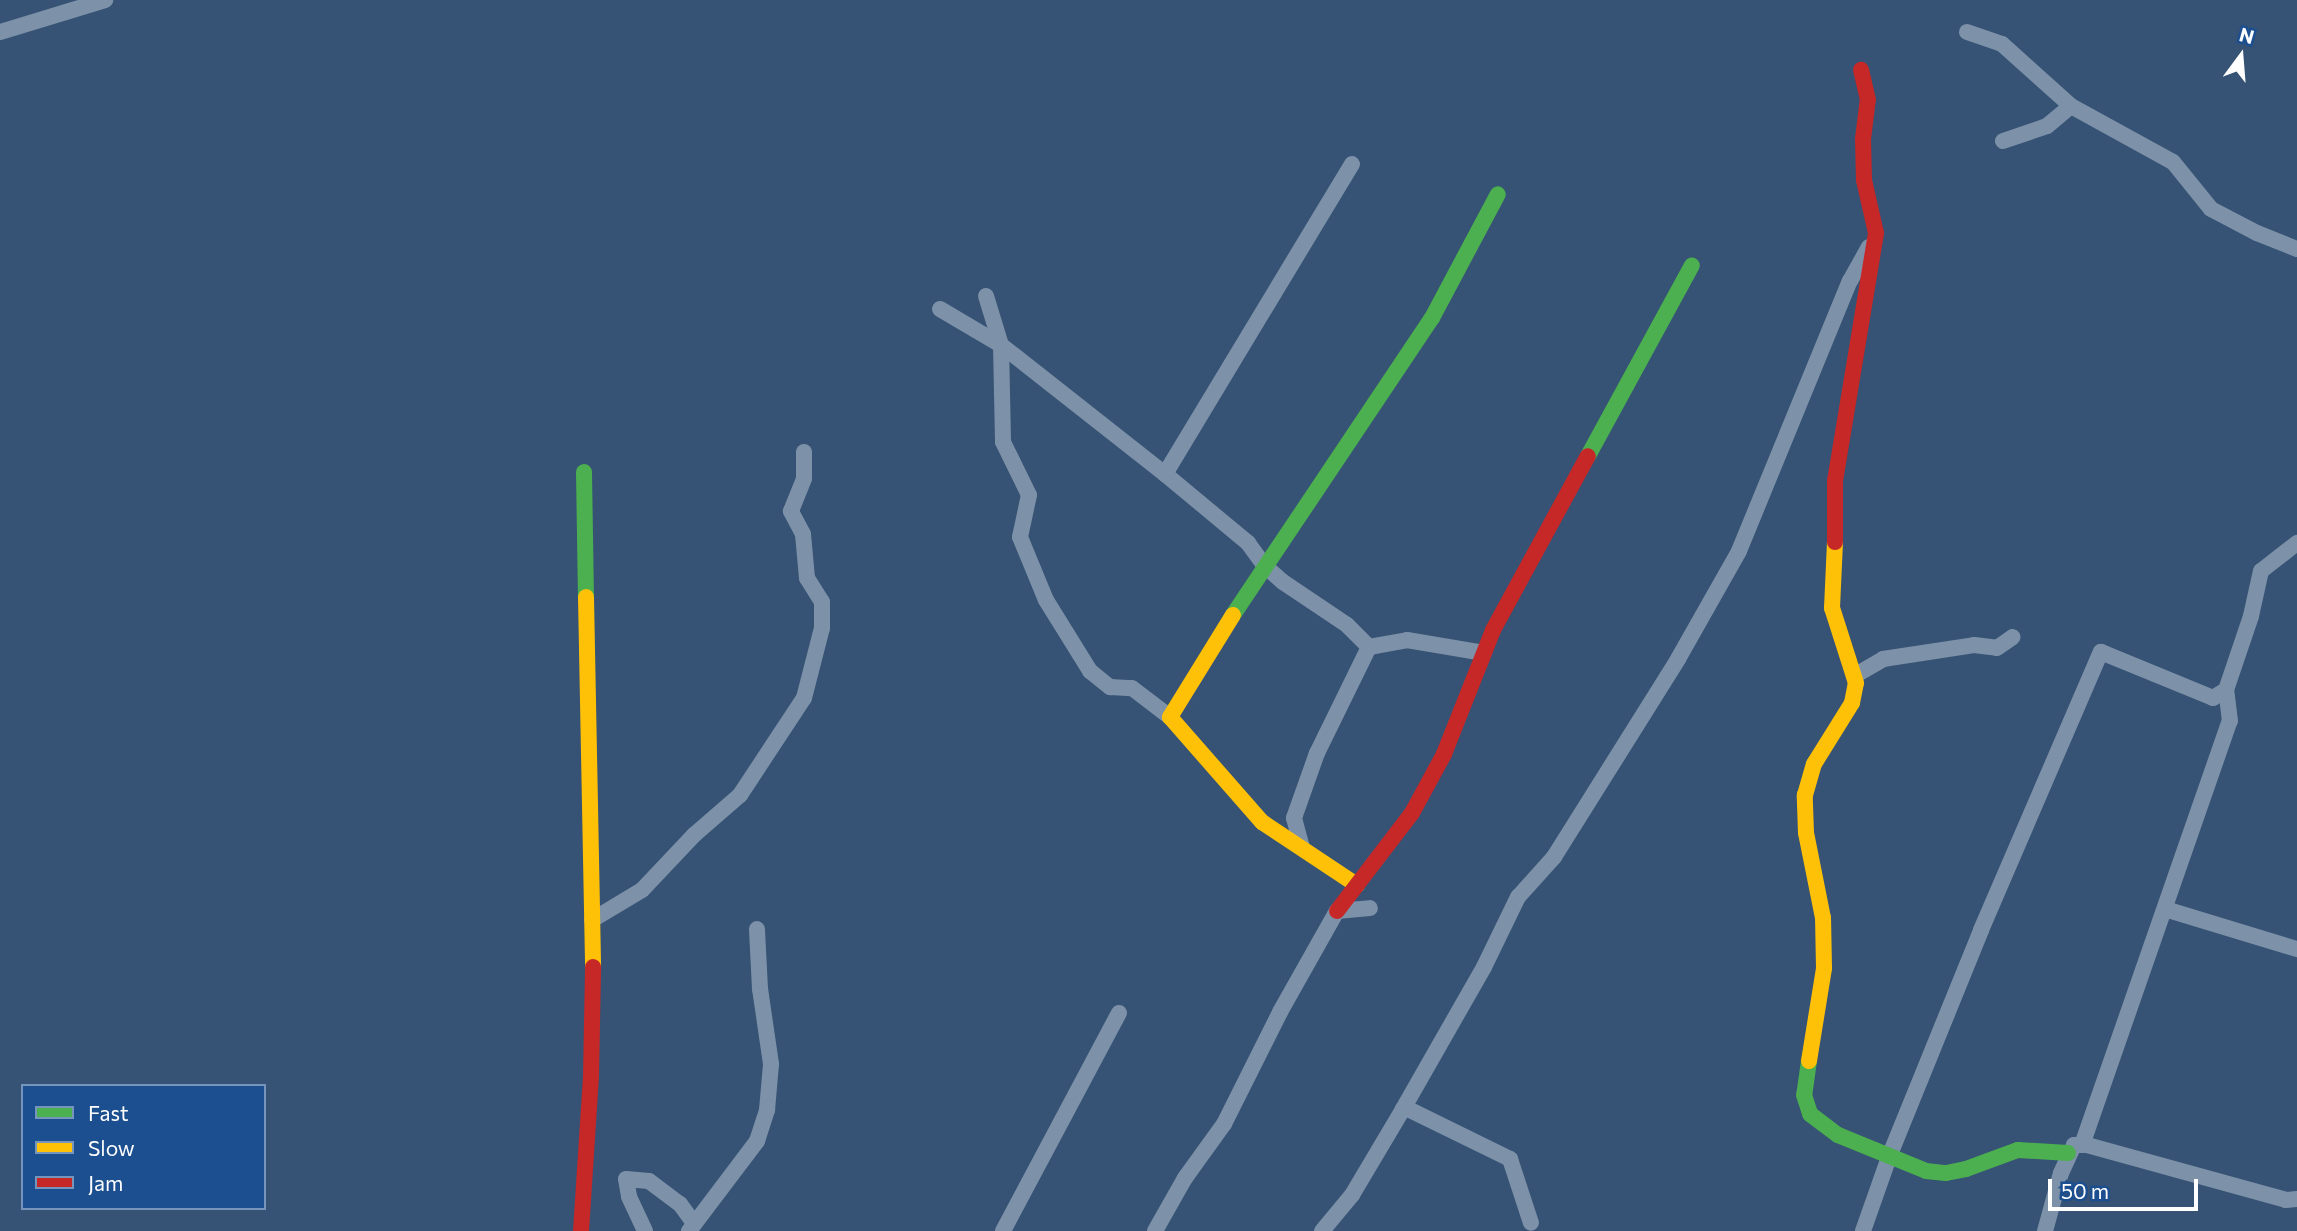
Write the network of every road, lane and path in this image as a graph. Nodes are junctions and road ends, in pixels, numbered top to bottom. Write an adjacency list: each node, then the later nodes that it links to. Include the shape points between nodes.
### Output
1 (106, 0): 2 (street)
2 (0, 32)
3 (1968, 32): 5 (street, via 2002,44)
4 (1861, 71): 9 (street, via 1868,100 1864,180)
5 (2071, 106): 6 (street, via 2047,126); 10 (street, via 2173,162 2211,209)
6 (2003, 141)
7 (1352, 164): 17 (street)
8 (1498, 194): 19 (street, via 1432,318)
9 (1876, 233): 23 (street, via 1835,481 1832,608); 35 (street, via 1850,281 1739,551 1678,659 1554,857 1518,897)
10 (2297, 249)
11 (1692, 265): 22 (street, via 1545,532)
12 (986, 296): 14 (street)
13 (940, 309): 14 (street)
14 (1001, 345): 17 (street); 25 (street, via 1003,442 1029,495 1020,537 1046,600 1090,671 1110,687 1132,688)
15 (804, 452): 31 (street, via 804,478 791,511 803,534 807,579 822,602 822,628 804,698 740,795 642,890)
16 (584, 472): 31 (street)
17 (1165, 474): 19 (street, via 1248,543)
18 (2297, 543): 24 (street, via 2261,571)
19 (1264, 565): 21 (street, via 1347,625); 25 (street)
20 (2013, 637): 23 (street, via 1997,648 1974,645 1883,659)
21 (1369, 647): 22 (street, via 1407,640); 26 (street, via 1317,753 1294,818)
22 (1485, 653): 27 (street, via 1444,754 1412,813)
23 (1854, 676): 37 (street, via 1852,703 1814,764 1805,795 1806,833 1823,918 1824,968 1804,1095 1810,1114 1838,1135)
24 (2226, 690): 29 (street, via 2230,722); 37 (street, via 2213,698 2101,652)
25 (1170, 717): 26 (street, via 1262,821)
26 (1302, 848): 27 (street)
27 (1357, 885): 30 (street)
28 (1370, 908): 30 (street)
29 (2165, 909): 33 (street); 36 (street)
30 (1337, 911): 44 (street, via 1224,1124 1185,1178)
31 (592, 920): 41 (street, via 591,1076)
32 (757, 929): 40 (street, via 771,1064 767,1110 757,1141)
33 (2297, 949)
34 (1119, 1013): 43 (street)
35 (1403, 1109): 39 (street, via 1510,1159); 45 (street, via 1352,1195)
36 (2075, 1149): 37 (street, via 2018,1150 1946,1173); 38 (street); 47 (street)
37 (1889, 1157): 46 (street)
38 (2297, 1199)
39 (1531, 1223)
40 (692, 1227): 42 (street, via 680,1204 649,1181 626,1179)
41 (581, 1231)
42 (646, 1231)
43 (1003, 1231)
44 (1155, 1231)
45 (1322, 1231)
46 (1863, 1231)
47 (2045, 1231)

